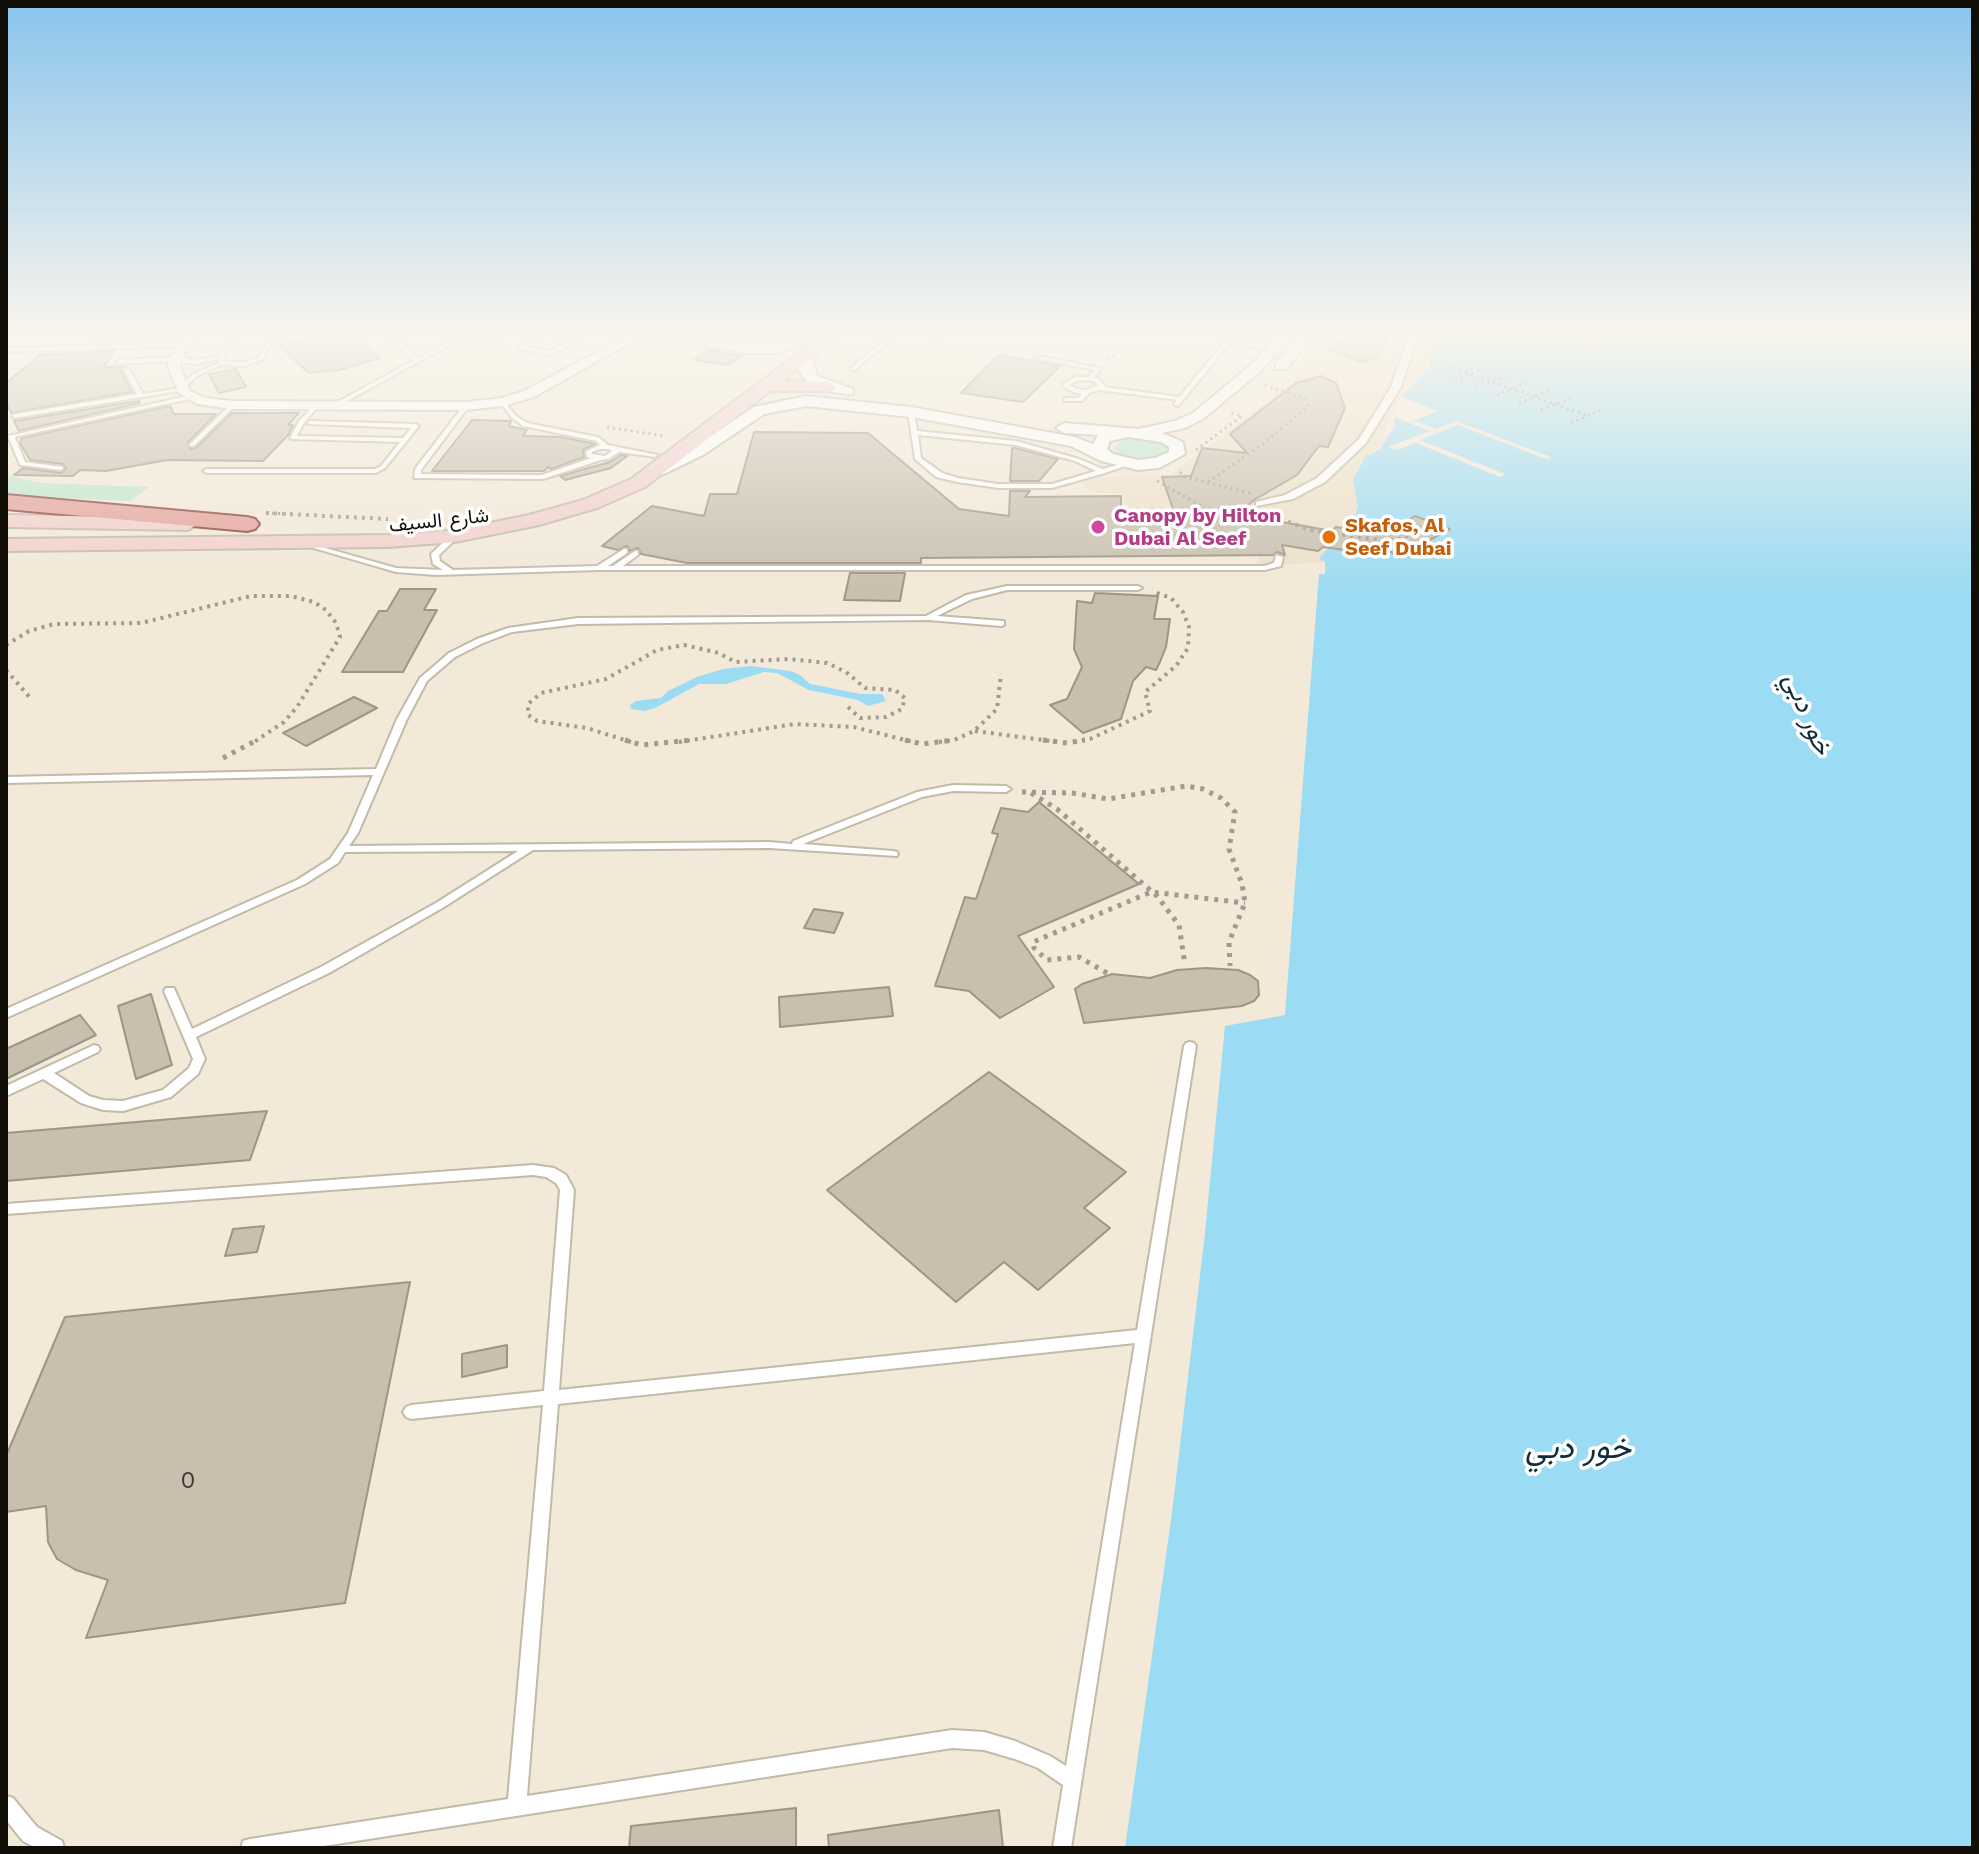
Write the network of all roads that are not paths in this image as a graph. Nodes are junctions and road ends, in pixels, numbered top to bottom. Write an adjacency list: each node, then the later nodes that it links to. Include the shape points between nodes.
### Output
1 (71, 421): 27 (lane, via 11,436 22,464)
2 (217, 421): 20 (lane)
3 (303, 421): 16 (lane)
4 (312, 421): 15 (lane)
5 (455, 421): 24 (lane, via 417,476 543,477)
6 (519, 421): 21 (lane, via 598,439)
7 (704, 421): 25 (main road, شارع السيف)
8 (715, 421): 25 (main road, شارع السيف)
9 (741, 421): 25 (street, شارع السيف, via 697,452)
10 (912, 421): 18 (lane)
11 (958, 421): 23 (street, شارع السيف, via 1064,440)
12 (1022, 421): 17 (street)
13 (1188, 421): 17 (street)
14 (1376, 421): 31 (street, via 1363,441 1321,480)
15 (310, 423): 16 (lane); 19 (lane, via 415,426)
16 (300, 428): 19 (lane, via 293,438)
17 (1133, 432): 23 (street, via 1104,438 1098,446); 26 (street, شارع السيف, via 1166,438 1183,455 1159,463)
18 (913, 433): 29 (lane, via 1016,443); 29 (lane, via 918,459 926,468 957,480 1038,487)
19 (405, 440): 28 (lane, via 383,467 371,472)
20 (192, 445)
21 (605, 446): 22 (lane); 24 (lane, via 589,451 589,456)
22 (616, 451): 24 (lane); 25 (lane)
23 (1101, 454): 26 (street, شارع السيف)
24 (599, 458)
25 (653, 462): 33 (main road, شارع السيف, via 573,495 478,518 392,526); 34 (main road, شارع السيف, via 616,494 563,513)
26 (1128, 464): 29 (lane)
27 (61, 468)
28 (207, 471)
29 (1103, 472)
30 (6, 502): 33 (main road)
31 (1260, 504)
32 (6, 521): 33 (main road, شارع السيف)
33 (247, 524)
34 (455, 536): 35 (main road, شارع السيف); 44 (lane, via 435,554 436,562)
35 (296, 542): 36 (main road, شارع السيف); 44 (lane, via 396,570)
36 (177, 544): 37 (main road, شارع السيف); 40 (main road)
37 (6, 545)
38 (624, 551): 42 (lane)
39 (635, 553): 43 (lane)
40 (6, 555)
41 (1279, 557): 43 (lane, via 1278,564 1265,568)
42 (599, 568): 43 (lane); 44 (lane)
43 (614, 568)
44 (450, 572)
45 (1138, 588): 46 (lane, via 1007,588 969,597)
46 (928, 618): 47 (lane); 48 (lane, via 578,621 511,630 435,667 414,695)
47 (1001, 623)
48 (378, 772): 49 (lane); 53 (lane)
49 (6, 780)
50 (1006, 789): 51 (lane, via 953,788 920,794)
51 (792, 845): 52 (lane); 54 (lane)
52 (532, 847): 53 (lane); 57 (lane, via 325,970)
53 (344, 849): 56 (lane, via 301,882)
54 (893, 854)
55 (170, 991): 57 (lane)
56 (6, 1014)
57 (190, 1035): 60 (lane, via 199,1059 194,1071 167,1094 148,1101 103,1105 85,1100)
58 (1190, 1046): 63 (lane)
59 (94, 1049): 60 (lane)
60 (44, 1073): 61 (lane)
61 (6, 1091)
62 (6, 1209): 64 (lane, via 549,1172 567,1190)
63 (1143, 1336): 64 (lane); 66 (lane)
64 (551, 1397): 65 (lane); 68 (lane)
65 (411, 1412)
66 (1072, 1780): 68 (lane, via 1015,1750 952,1739); 71 (lane)
67 (6, 1805): 69 (lane, via 30,1834)
68 (517, 1807): 70 (lane)
69 (55, 1848)
70 (250, 1848)
71 (1062, 1848)

